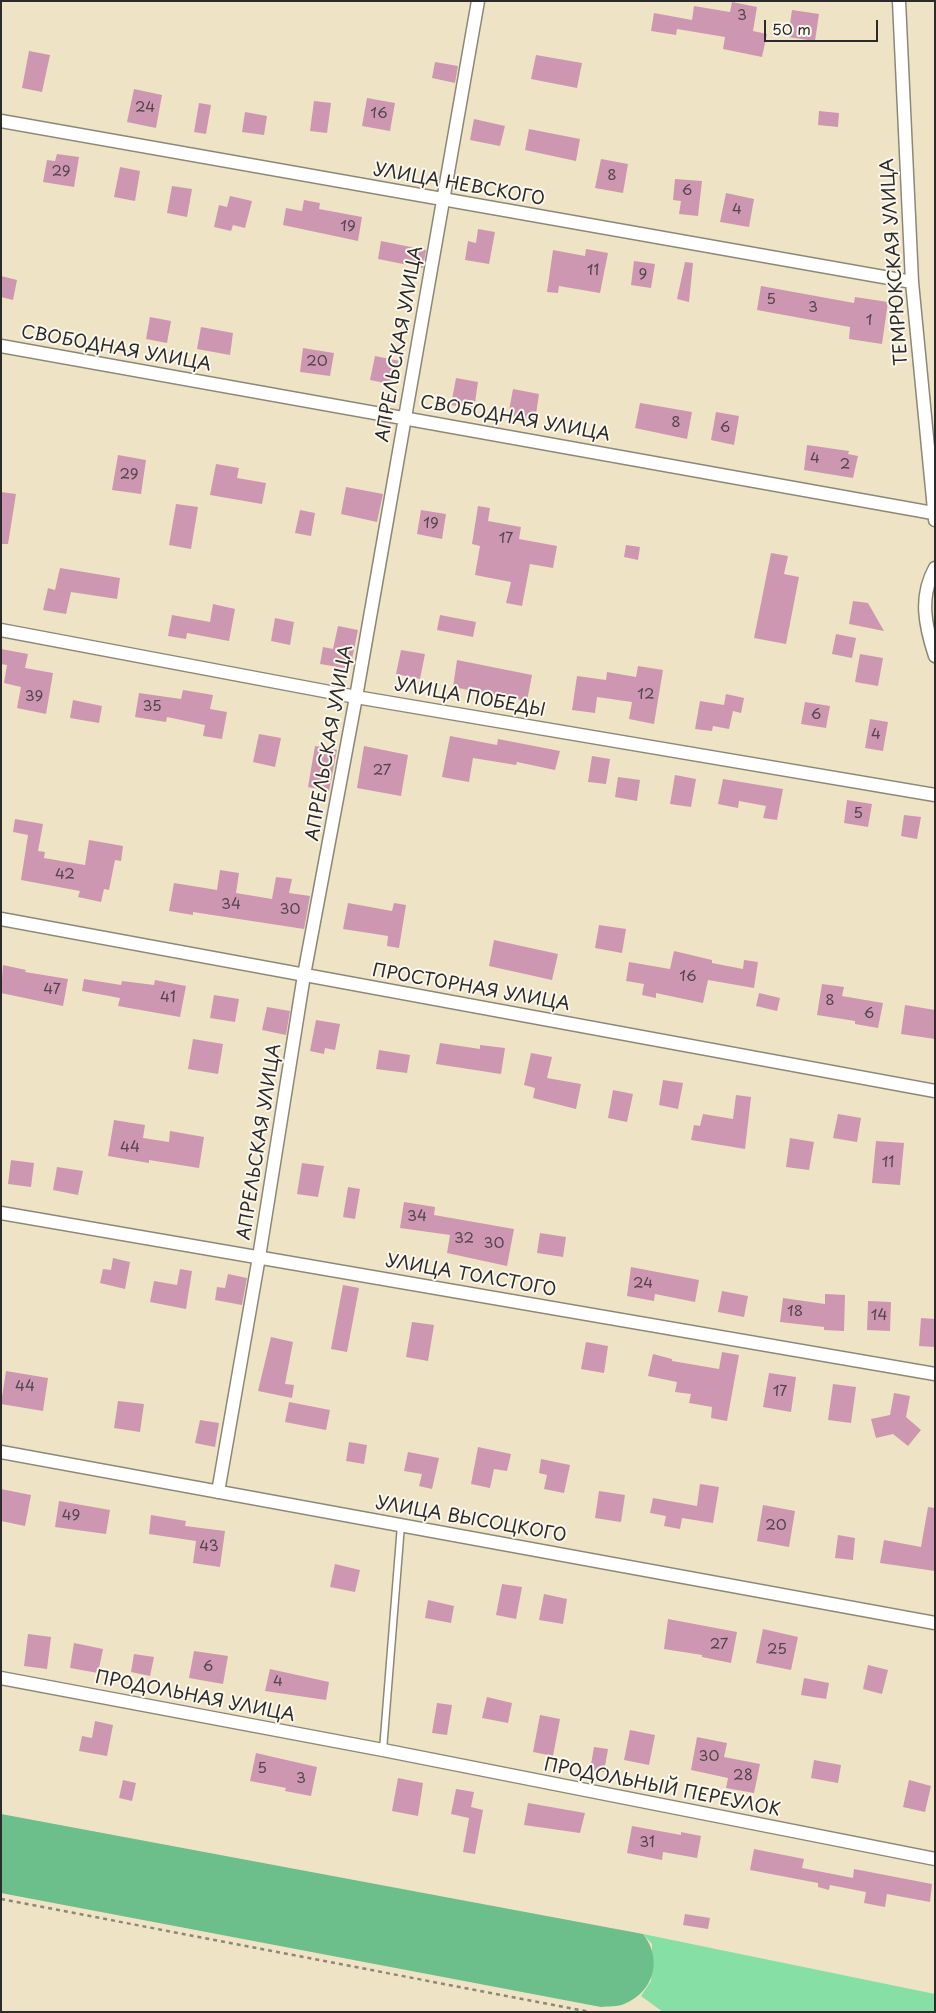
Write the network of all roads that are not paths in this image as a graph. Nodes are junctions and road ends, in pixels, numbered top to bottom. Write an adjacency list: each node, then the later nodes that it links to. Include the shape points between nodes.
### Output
1 (478, 1): 4 (street, АПРЕЛЬСКАЯ УЛИЦА)
2 (899, 1): 5 (street, ТЕМРЮКСКАЯ УЛИЦА)
3 (1, 121): 4 (street, УЛИЦА НЕВСКОГО)
4 (442, 201): 5 (street, УЛИЦА НЕВСКОГО); 7 (street, АПРЕЛЬСКАЯ УЛИЦА)
5 (912, 282): 8 (street, ТЕМРЮКСКАЯ УЛИЦА)
6 (1, 346): 7 (street, СВОБОДНАЯ УЛИЦА)
7 (405, 417): 8 (street, СВОБОДНАЯ УЛИЦА); 12 (street, АПРЕЛЬСКАЯ УЛИЦА)
8 (934, 516)
9 (935, 568): 11 (street, via 928,581 923,604 925,624)
10 (1, 630): 12 (street, УЛИЦА ПОБЕДЫ)
11 (935, 656)
12 (356, 697): 13 (street, УЛИЦА ПОБЕДЫ); 15 (street, АПРЕЛЬСКАЯ УЛИЦА)
13 (935, 795)
14 (1, 918): 15 (street, ПРОСТОРНАЯ УЛИЦА)
15 (304, 976): 16 (street, ПРОСТОРНАЯ УЛИЦА); 18 (street, АПРЕЛЬСКАЯ УЛИЦА)
16 (935, 1091)
17 (1, 1213): 18 (street, УЛИЦА ТОЛСТОГО)
18 (260, 1257): 19 (street, УЛИЦА ТОЛСТОГО); 21 (street, АПРЕЛЬСКАЯ УЛИЦА)
19 (935, 1374)
20 (1, 1452): 21 (street, УЛИЦА ВЫСОЦКОГО)
21 (218, 1492): 22 (street, УЛИЦА ВЫСОЦКОГО)
22 (402, 1525): 23 (street, УЛИЦА ВЫСОЦКОГО); 25 (lane)
23 (935, 1623)
24 (1, 1678): 25 (street, ПРОДОЛЬНАЯ УЛИЦА)
25 (383, 1750): 26 (street, ПРОДОЛЬНЫЙ ПЕРЕУЛОК)
26 (935, 1859)

